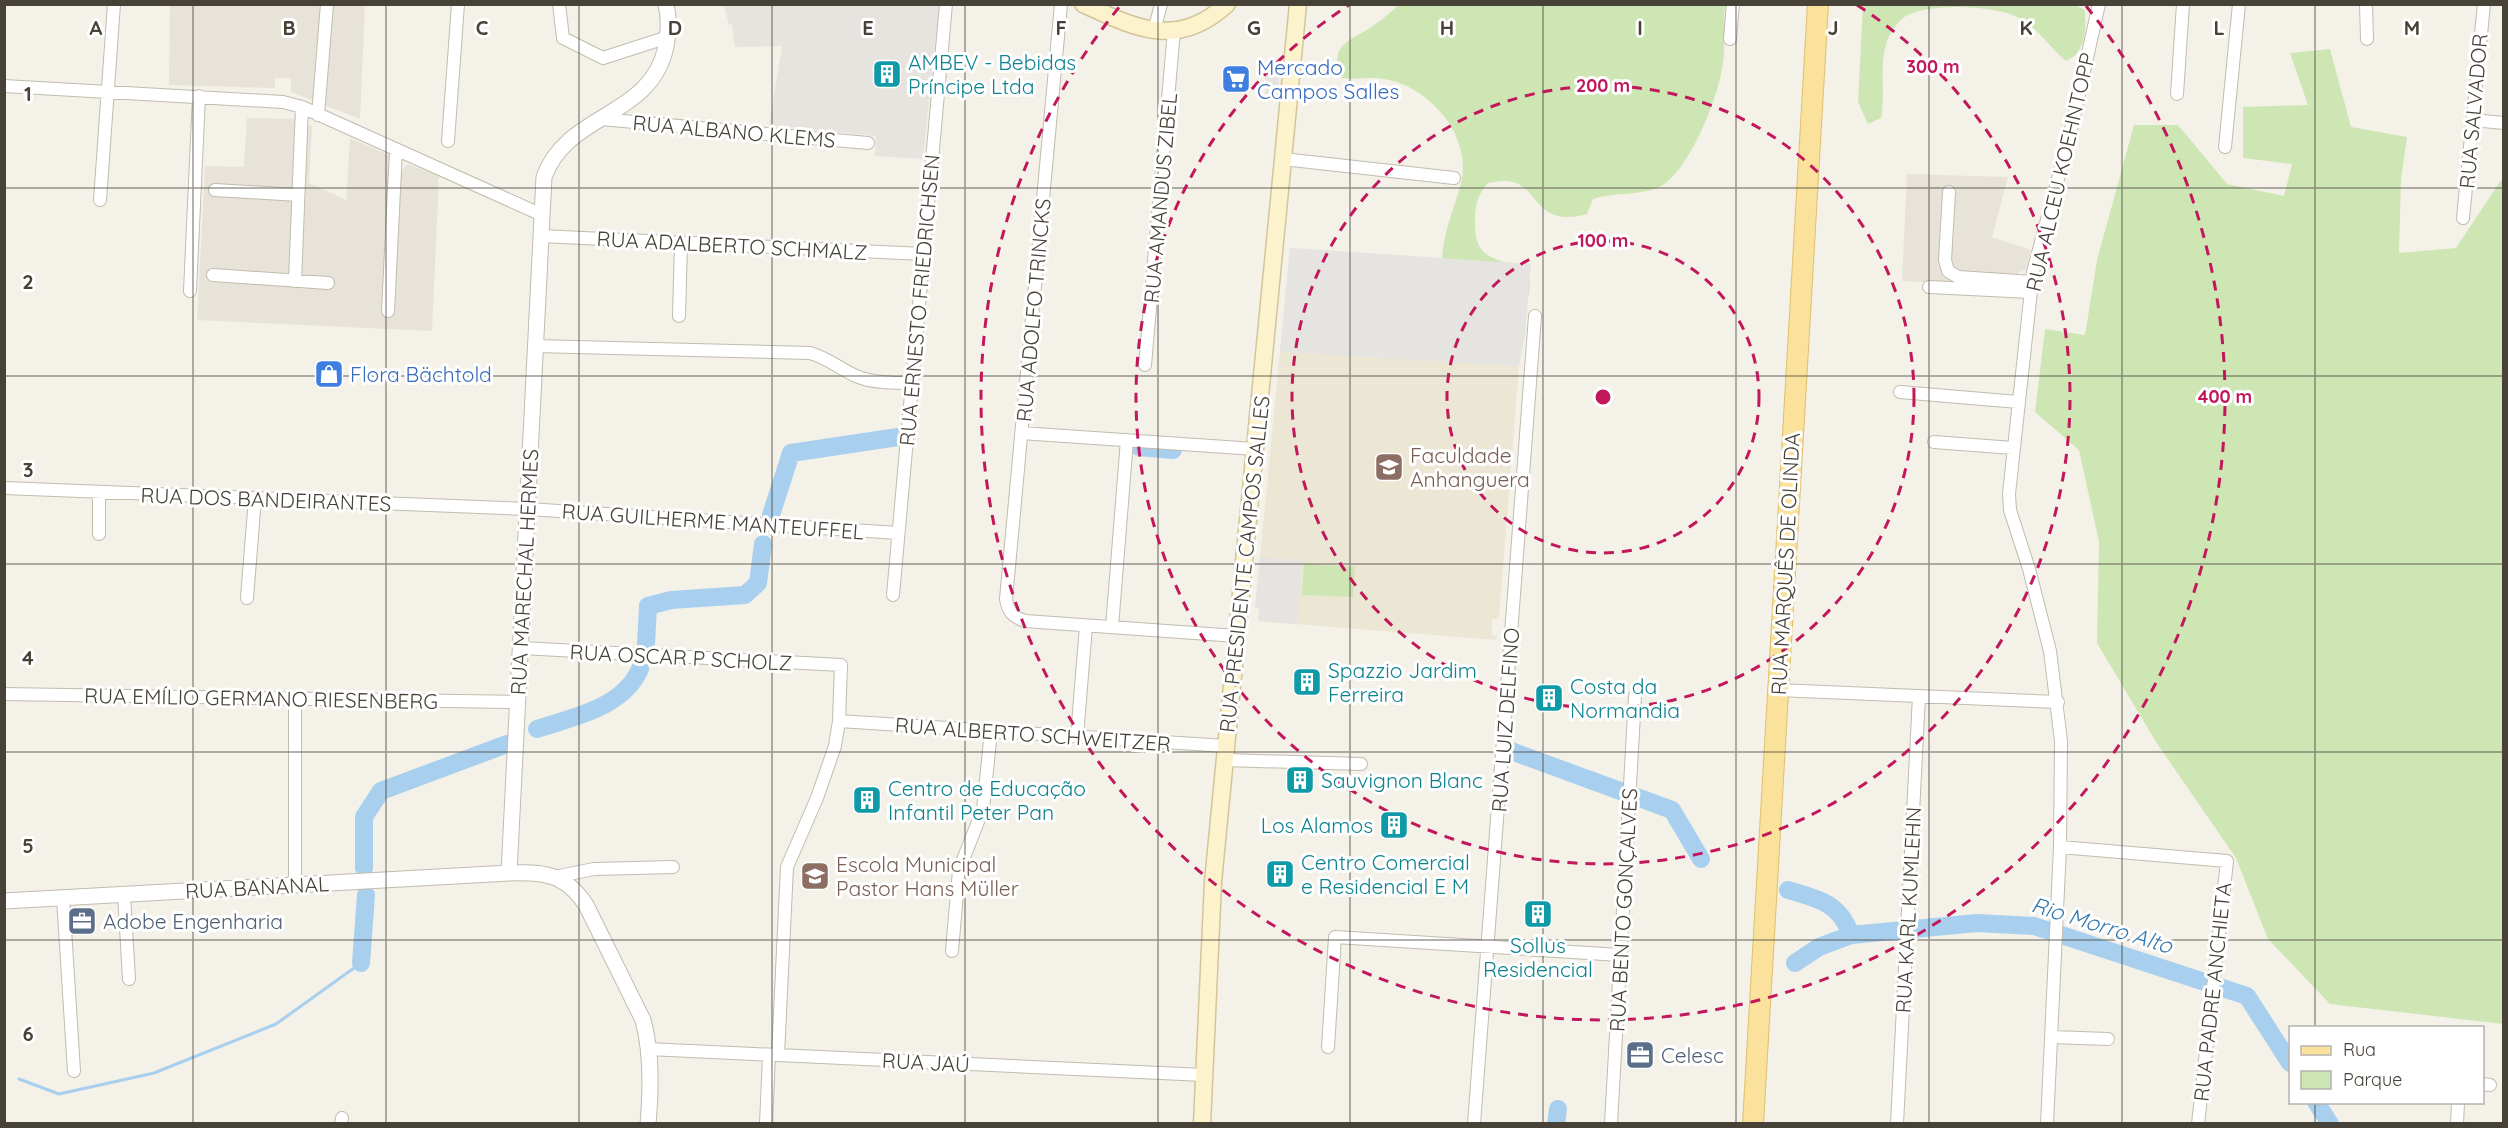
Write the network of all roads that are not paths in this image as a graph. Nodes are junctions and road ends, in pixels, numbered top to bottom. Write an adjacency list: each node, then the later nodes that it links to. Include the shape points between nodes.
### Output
1 (114, 4): 25 (street)
2 (327, 4): 29 (street)
3 (458, 4): 33 (street)
4 (558, 4): 21 (street, via 563,38 603,58)
5 (666, 4): 21 (street, RUA MARECHAL HERMES)
6 (946, 4): 47 (street, RUA ERNESTO FRIEDRICHSEN)
7 (1061, 4): 62 (street, RUA ADOLFO TRINCKS)
8 (1083, 4): 20 (main road)
9 (1161, 4): 20 (street)
10 (1227, 4): 19 (main road, via 1206,21)
11 (1298, 4): 37 (main road, RUA PRESIDENTE CAMPOS SALLES)
12 (1733, 4): 22 (street)
13 (1818, 4): 79 (main road, RUA MARQUÊS DE OLINDA)
14 (2099, 4): 52 (street, RUA ALCEU KOEHNTOPP)
15 (2183, 4): 26 (street)
16 (2239, 4): 35 (street)
17 (2366, 4): 23 (street)
18 (2484, 4): 31 (street, RUA SALVADOR)
19 (1174, 30): 20 (main road); 58 (street, RUA AMANDUS ZIBEL)
20 (1154, 32)
21 (668, 37): 30 (street, RUA MARECHAL HERMES, via 652,82 628,103)
22 (1730, 39)
23 (2367, 39)
24 (4, 86): 25 (street)
25 (109, 91): 27 (street); 42 (street)
26 (2177, 94)
27 (199, 96): 28 (street, via 269,100); 53 (street)
28 (302, 107): 29 (street); 41 (street)
29 (318, 115): 36 (street)
30 (600, 119): 34 (street, RUA ALBANO KLEMS); 43 (street, RUA MARECHAL HERMES, via 572,136 553,157 543,177)
31 (2473, 120): 32 (street); 44 (street, RUA SALVADOR)
32 (2504, 123)
33 (448, 141)
34 (868, 143)
35 (2225, 147)
36 (396, 150): 43 (street); 54 (street)
37 (1283, 159): 38 (street); 66 (main road, RUA PRESIDENTE CAMPOS SALLES)
38 (1454, 178)
39 (215, 190): 41 (street)
40 (1949, 192): 52 (street, via 1945,260 1948,271 1958,277)
41 (298, 195): 49 (street)
42 (100, 200)
43 (540, 214): 45 (street, RUA MARECHAL HERMES)
44 (2463, 218)
45 (540, 236): 46 (street, RUA ADALBERTO SCHMALZ); 57 (street, RUA MARECHAL HERMES)
46 (681, 243): 47 (street, RUA ADALBERTO SCHMALZ); 55 (street)
47 (924, 254): 59 (street, RUA ERNESTO FRIEDRICHSEN)
48 (213, 275): 49 (street)
49 (295, 281): 50 (street)
50 (328, 283)
51 (1929, 287): 52 (street)
52 (2032, 287): 61 (street, RUA ALCEU KOEHNTOPP)
53 (190, 291)
54 (388, 311)
55 (679, 316)
56 (1535, 316): 99 (street, RUA LUIZ DELFINO)
57 (535, 346): 59 (street, via 810,353 862,378); 70 (street, RUA MARECHAL HERMES)
58 (1145, 365)
59 (912, 383): 71 (street, RUA ERNESTO FRIEDRICHSEN)
60 (1900, 392): 61 (street)
61 (2018, 402): 65 (street, RUA ALCEU KOEHNTOPP)
62 (1021, 433): 63 (street); 75 (street, RUA ADOLFO TRINCKS, via 1006,599 1012,615 1025,621)
63 (1127, 440): 66 (street); 76 (street)
64 (1934, 442): 65 (street)
65 (2013, 448): 85 (street, RUA ALCEU KOEHNTOPP, via 2010,510 2041,611)
66 (1255, 449): 77 (main road, RUA PRESIDENTE CAMPOS SALLES)
67 (4, 488): 68 (street, RUA DOS BANDEIRANTES)
68 (99, 492): 69 (street, RUA DOS BANDEIRANTES); 72 (street)
69 (255, 498): 70 (street, RUA DOS BANDEIRANTES); 74 (street)
70 (528, 509): 71 (street, RUA GUILHERME MANTEUFFEL); 78 (street, RUA MARECHAL HERMES)
71 (898, 533): 73 (street, RUA ERNESTO FRIEDRICHSEN)
72 (99, 534)
73 (892, 595)
74 (247, 598)
75 (1086, 626): 76 (street); 88 (street)
76 (1112, 627): 77 (street)
77 (1237, 636): 89 (main road, RUA PRESIDENTE CAMPOS SALLES)
78 (521, 648): 84 (street, RUA MARECHAL HERMES); 86 (street, RUA OSCAR P SCHOLZ, via 841,665)
79 (1778, 690): 82 (street); 116 (main road, RUA MARQUÊS DE OLINDA)
80 (4, 694): 83 (street, RUA EMÍLIO GERMANO RIESENBERG)
81 (1635, 696): 101 (street, RUA BENTO GONÇALVES)
82 (1918, 696): 85 (street); 117 (street, RUA KARL KUMLEHN)
83 (296, 699): 84 (street, RUA EMÍLIO GERMANO RIESENBERG); 95 (street)
84 (518, 702): 93 (street, RUA MARECHAL HERMES)
85 (2058, 702): 91 (street, RUA ALCEU KOEHNTOPP)
86 (839, 721): 87 (street, RUA ALBERTO SCHWEITZER); 107 (street, via 820,789 787,867)
87 (991, 731): 88 (street, RUA ALBERTO SCHWEITZER); 100 (street, via 983,809 959,870)
88 (1077, 736): 89 (street, RUA ALBERTO SCHWEITZER)
89 (1225, 753): 90 (street, RUA ALBERTO SCHWEITZER); 109 (main road, RUA PRESIDENTE CAMPOS SALLES, via 1212,890)
90 (1361, 764)
91 (2060, 847): 103 (street, RUA ALCEU KOEHNTOPP); 119 (street, RUA PADRE ANCHIETA, via 2227,861)
92 (673, 867): 94 (street, via 594,869)
93 (509, 873): 94 (street); 95 (street, RUA BANANAL)
94 (554, 877): 106 (street, via 575,890 586,905 639,1010)
95 (296, 885): 96 (street, RUA BANANAL)
96 (124, 894): 97 (street, RUA BANANAL); 102 (street)
97 (63, 898): 98 (street, RUA BANANAL); 108 (street)
98 (4, 901)
99 (1488, 947): 101 (street); 105 (street, via 1335,937); 114 (street, RUA LUIZ DELFINO)
100 (952, 951)
101 (1620, 956): 115 (street, RUA BENTO GONÇALVES)
102 (129, 979)
103 (2051, 1037): 104 (street); 118 (street, RUA ALCEU KOEHNTOPP)
104 (2108, 1039)
105 (1329, 1047)
106 (648, 1049): 107 (street, RUA JAÚ); 111 (street)
107 (773, 1055): 109 (street, RUA JAÚ); 112 (street)
108 (74, 1071)
109 (1204, 1075): 113 (main road, RUA PRESIDENTE CAMPOS SALLES)
110 (2458, 1104): 120 (street)
111 (648, 1124)
112 (766, 1124)
113 (1202, 1124)
114 (1474, 1124)
115 (1611, 1124)
116 (1753, 1124)
117 (1897, 1124)
118 (2047, 1124)
119 (2198, 1124)
120 (2457, 1124)

